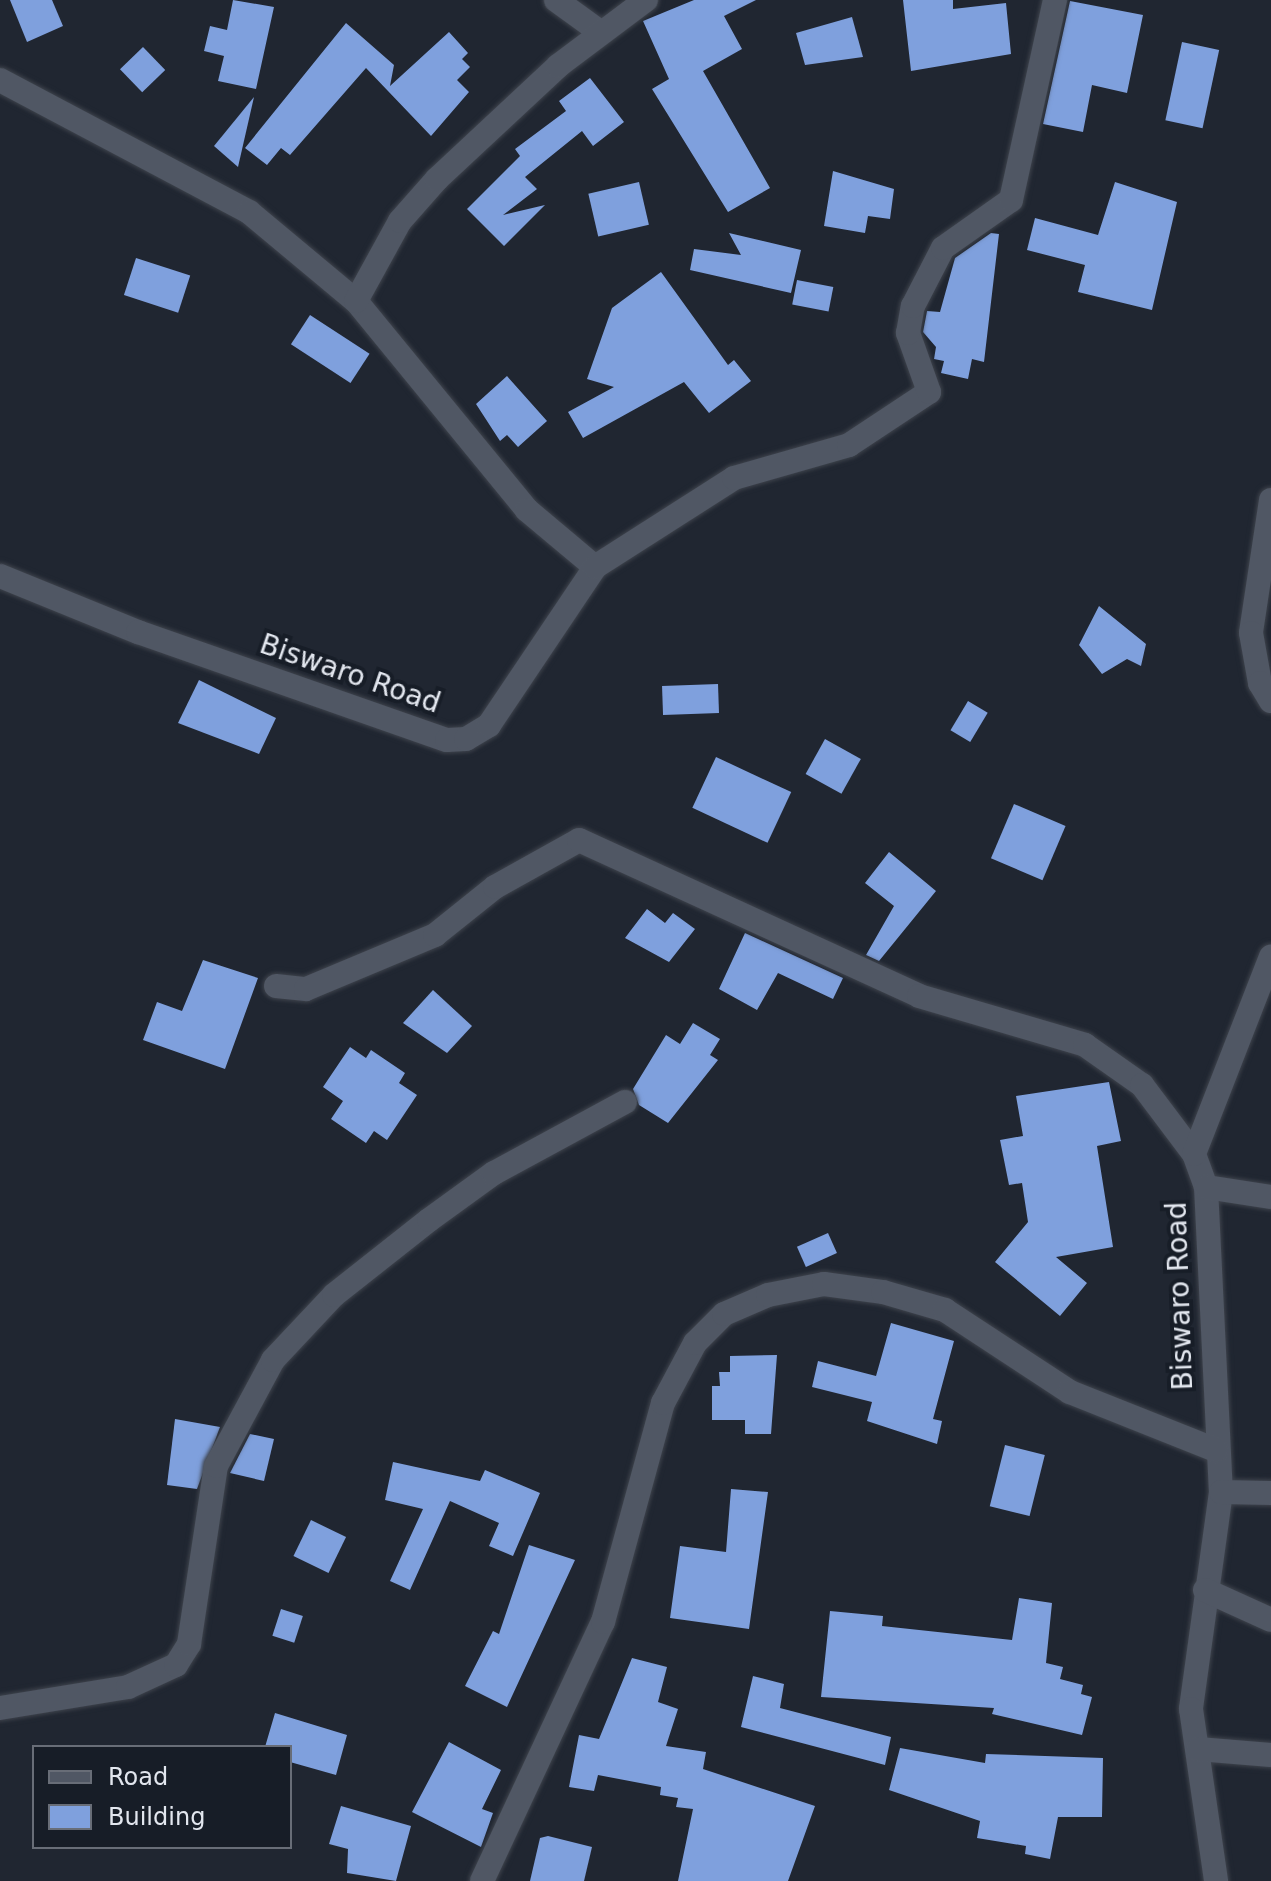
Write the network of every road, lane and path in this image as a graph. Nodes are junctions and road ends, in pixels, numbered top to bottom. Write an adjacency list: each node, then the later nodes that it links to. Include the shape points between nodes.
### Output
1 (556, 0): 4 (street)
2 (646, 0): 4 (street)
3 (1055, 0): 8 (street, Biswaro Road, via 1011,200 943,248 913,306 908,333 929,392 849,445 734,478)
4 (600, 32): 6 (street, via 437,179 400,221)
5 (0, 80): 6 (street, via 143,149 249,212)
6 (356, 301): 8 (street, via 527,510)
7 (1271, 500): 10 (street, via 1251,633 1260,683)
8 (595, 567): 9 (street, Biswaro Road, via 489,725 447,740)
9 (0, 576)
10 (1271, 701)
11 (1271, 956): 14 (street)
12 (276, 986): 14 (street, Biswaro Road, via 306,989 435,935 495,887 579,840 726,903 919,996 1085,1045 1142,1085)
13 (625, 1102): 22 (street, via 494,1173 429,1220 334,1295 273,1360 216,1466 189,1644 176,1665 128,1687)
14 (1194, 1154): 15 (street, Biswaro Road)
15 (1206, 1187): 16 (street); 17 (street, Biswaro Road)
16 (1271, 1197)
17 (1216, 1450): 18 (street, Biswaro Road); 25 (street, via 1070,1392 945,1310 883,1292 824,1284 768,1295 724,1314 695,1343 663,1403 603,1622)
18 (1221, 1492): 19 (street); 20 (street, Biswaro Road)
19 (1271, 1493)
20 (1205, 1590): 21 (street); 23 (street, Biswaro Road, via 1191,1709)
21 (1271, 1620)
22 (0, 1708)
23 (1198, 1749): 24 (street); 26 (street, Biswaro Road)
24 (1271, 1755)
25 (482, 1881)
26 (1216, 1881)

